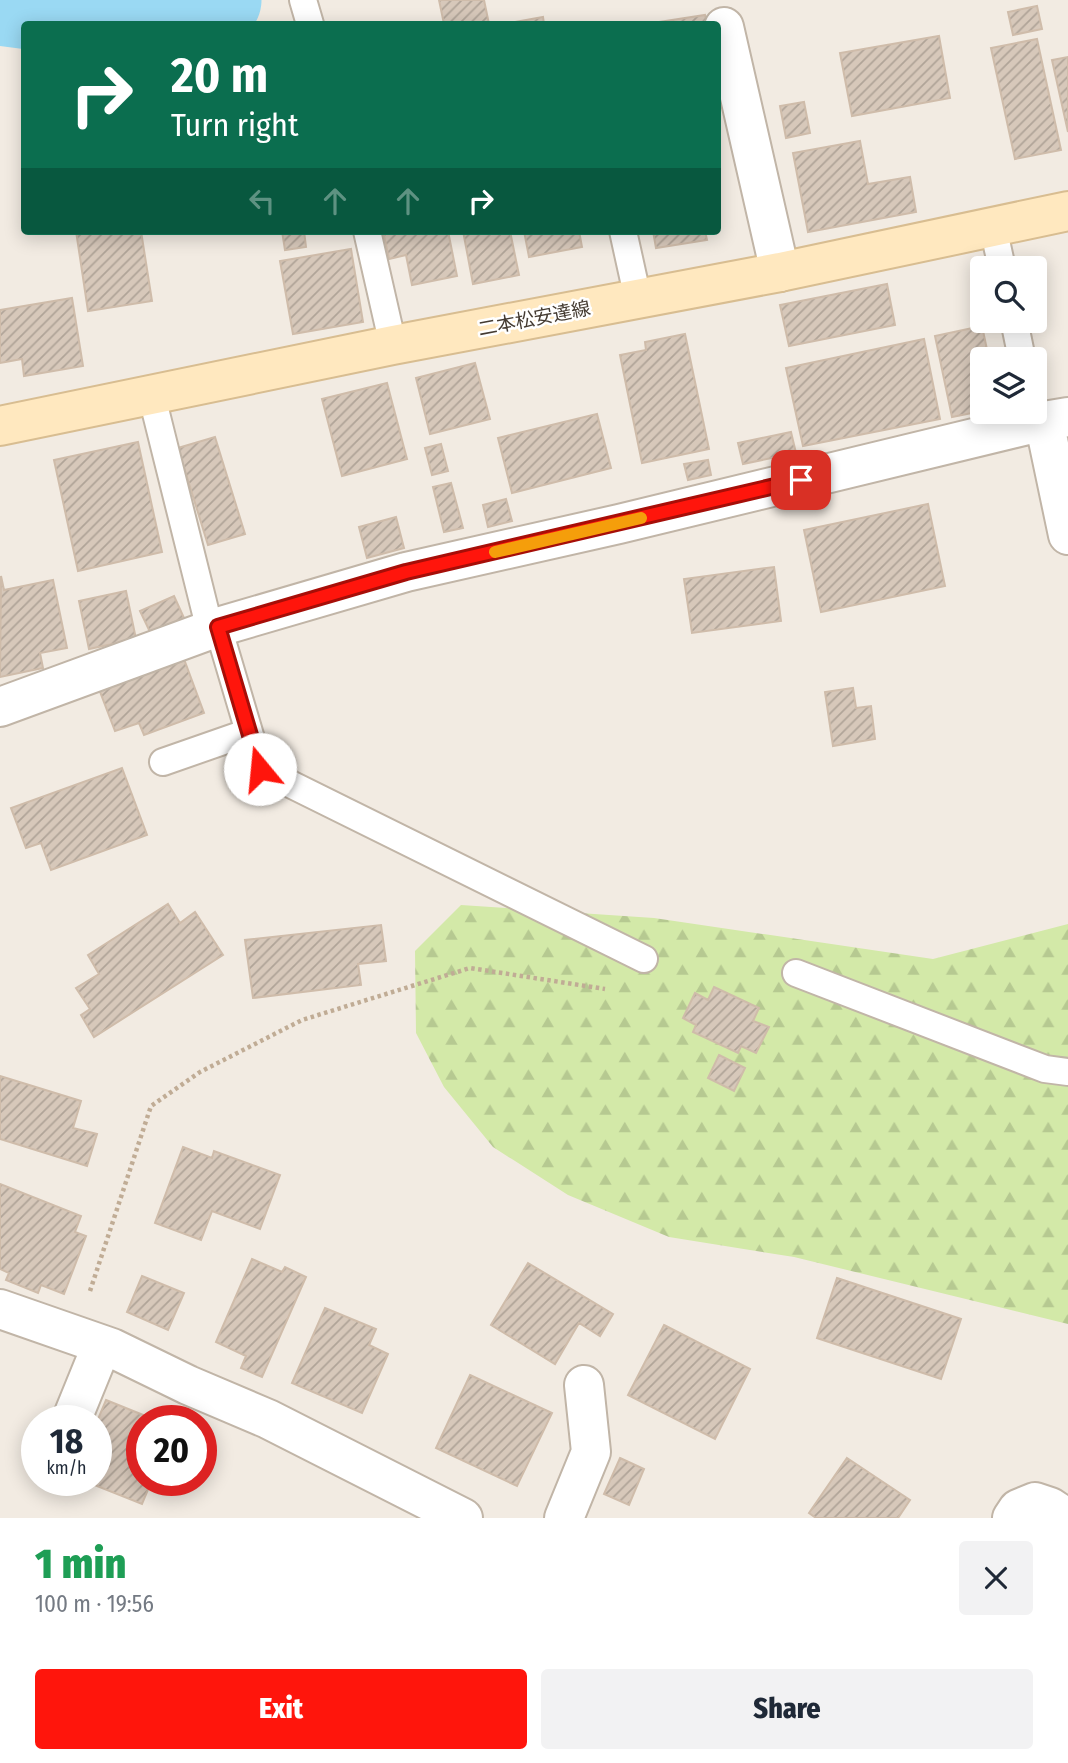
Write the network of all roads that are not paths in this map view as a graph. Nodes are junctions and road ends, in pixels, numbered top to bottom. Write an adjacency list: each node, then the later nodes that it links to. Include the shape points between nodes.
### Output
1 (303, 0): 2 (lane)
2 (309, 21)
3 (724, 27): 9 (street)
4 (1068, 211): 5 (main road, 二本松安達線)
5 (993, 226): 8 (lane); 9 (main road, 二本松安達線)
6 (368, 235): 11 (lane)
7 (624, 235): 10 (lane)
8 (999, 256)
9 (780, 272): 10 (main road, 二本松安達線)
10 (638, 299): 11 (main road, 二本松安達線)
11 (393, 345): 12 (main road, 二本松安達線)
12 (150, 393): 15 (main road, 二本松安達線); 17 (lane)
13 (1020, 424): 17 (street, via 406,572)
14 (1046, 424): 16 (street)
15 (0, 426)
16 (1068, 535)
17 (214, 629): 18 (street); 19 (lane)
18 (0, 706)
19 (249, 732): 20 (lane); 21 (lane, via 260,769)
20 (163, 762)
21 (644, 958)
22 (796, 973): 23 (lane, via 1045,1069)
23 (1068, 1072)
24 (0, 1309): 25 (street)
25 (89, 1339): 27 (street); 28 (street, via 268,1419)
26 (583, 1385): 29 (street, via 592,1452)
27 (75, 1405)
28 (454, 1516)
29 (564, 1518)
30 (1012, 1518): 31 (street, via 1018,1509 1035,1502)
31 (1067, 1518)

